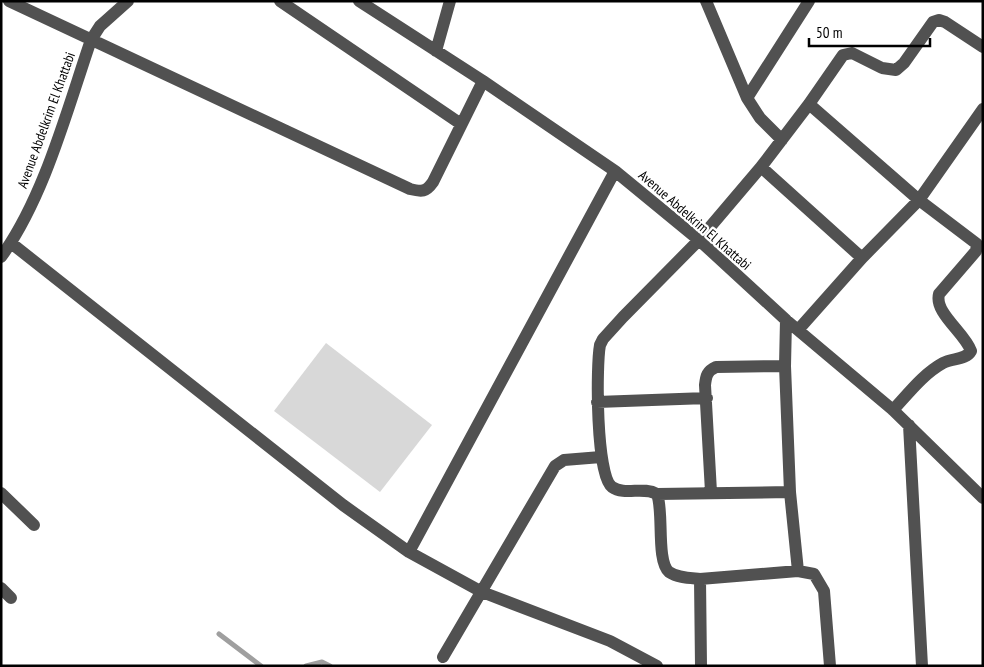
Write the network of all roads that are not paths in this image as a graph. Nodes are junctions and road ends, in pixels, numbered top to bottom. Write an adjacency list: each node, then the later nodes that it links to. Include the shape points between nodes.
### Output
1 (9, 1): 8 (street)
2 (128, 1): 8 (street, Avenue Abdelkrim El Khattabi, via 100,26)
3 (280, 1): 15 (street)
4 (359, 1): 10 (street, Avenue Abdelkrim El Khattabi)
5 (450, 1): 10 (street)
6 (706, 1): 12 (street)
7 (809, 1): 12 (street)
8 (91, 40): 15 (street, via 420,192 427,190 433,182); 21 (street, Avenue Abdelkrim El Khattabi, via 47,167)
9 (983, 47): 13 (street, via 945,22 933,22 904,64 896,70 882,68 852,53 843,55)
10 (436, 52): 11 (street, Avenue Abdelkrim El Khattabi)
11 (483, 81): 15 (street); 18 (street, Avenue Abdelkrim El Khattabi)
12 (747, 98): 16 (street, via 760,118)
13 (809, 104): 16 (street); 19 (street)
14 (983, 110): 19 (street)
15 (462, 124)
16 (782, 140): 17 (street)
17 (761, 167): 20 (street); 23 (street)
18 (615, 171): 20 (street, Avenue Abdelkrim El Khattabi); 38 (street)
19 (920, 200): 23 (street); 29 (street, via 977,244 976,251 939,294 938,301 971,350 966,356 943,362 922,378)
20 (699, 240): 24 (street, Avenue Abdelkrim El Khattabi); 28 (street, via 603,339 598,353)
21 (11, 243): 22 (street, Avenue Abdelkrim El Khattabi); 38 (street, via 343,505)
22 (1, 257)
23 (862, 258): 25 (street)
24 (786, 320): 25 (street, Avenue Abdelkrim El Khattabi); 26 (street)
25 (798, 330): 29 (street, Avenue Abdelkrim El Khattabi)
26 (785, 366): 27 (street, via 711,369 706,374); 33 (street)
27 (706, 398): 28 (street); 32 (street)
28 (597, 402): 31 (street)
29 (893, 410): 30 (street, Avenue Abdelkrim El Khattabi)
30 (909, 425): 36 (street, Avenue Abdelkrim El Khattabi); 48 (street)
31 (601, 456): 35 (street, via 611,487); 42 (street, via 564,460 555,466)
32 (711, 492): 33 (street); 35 (street)
33 (790, 492): 39 (street)
34 (1, 493): 37 (street)
35 (657, 494): 40 (street, via 667,570)
36 (983, 498)
37 (34, 525)
38 (409, 552): 42 (street)
39 (798, 571): 40 (street); 47 (street, via 814,574 824,591)
40 (700, 579): 46 (street)
41 (1, 588): 43 (street)
42 (482, 592): 44 (street); 45 (street, via 610,641)
43 (11, 598)
44 (443, 657)
45 (658, 666)
46 (701, 666)
47 (830, 666)
48 (922, 666)

